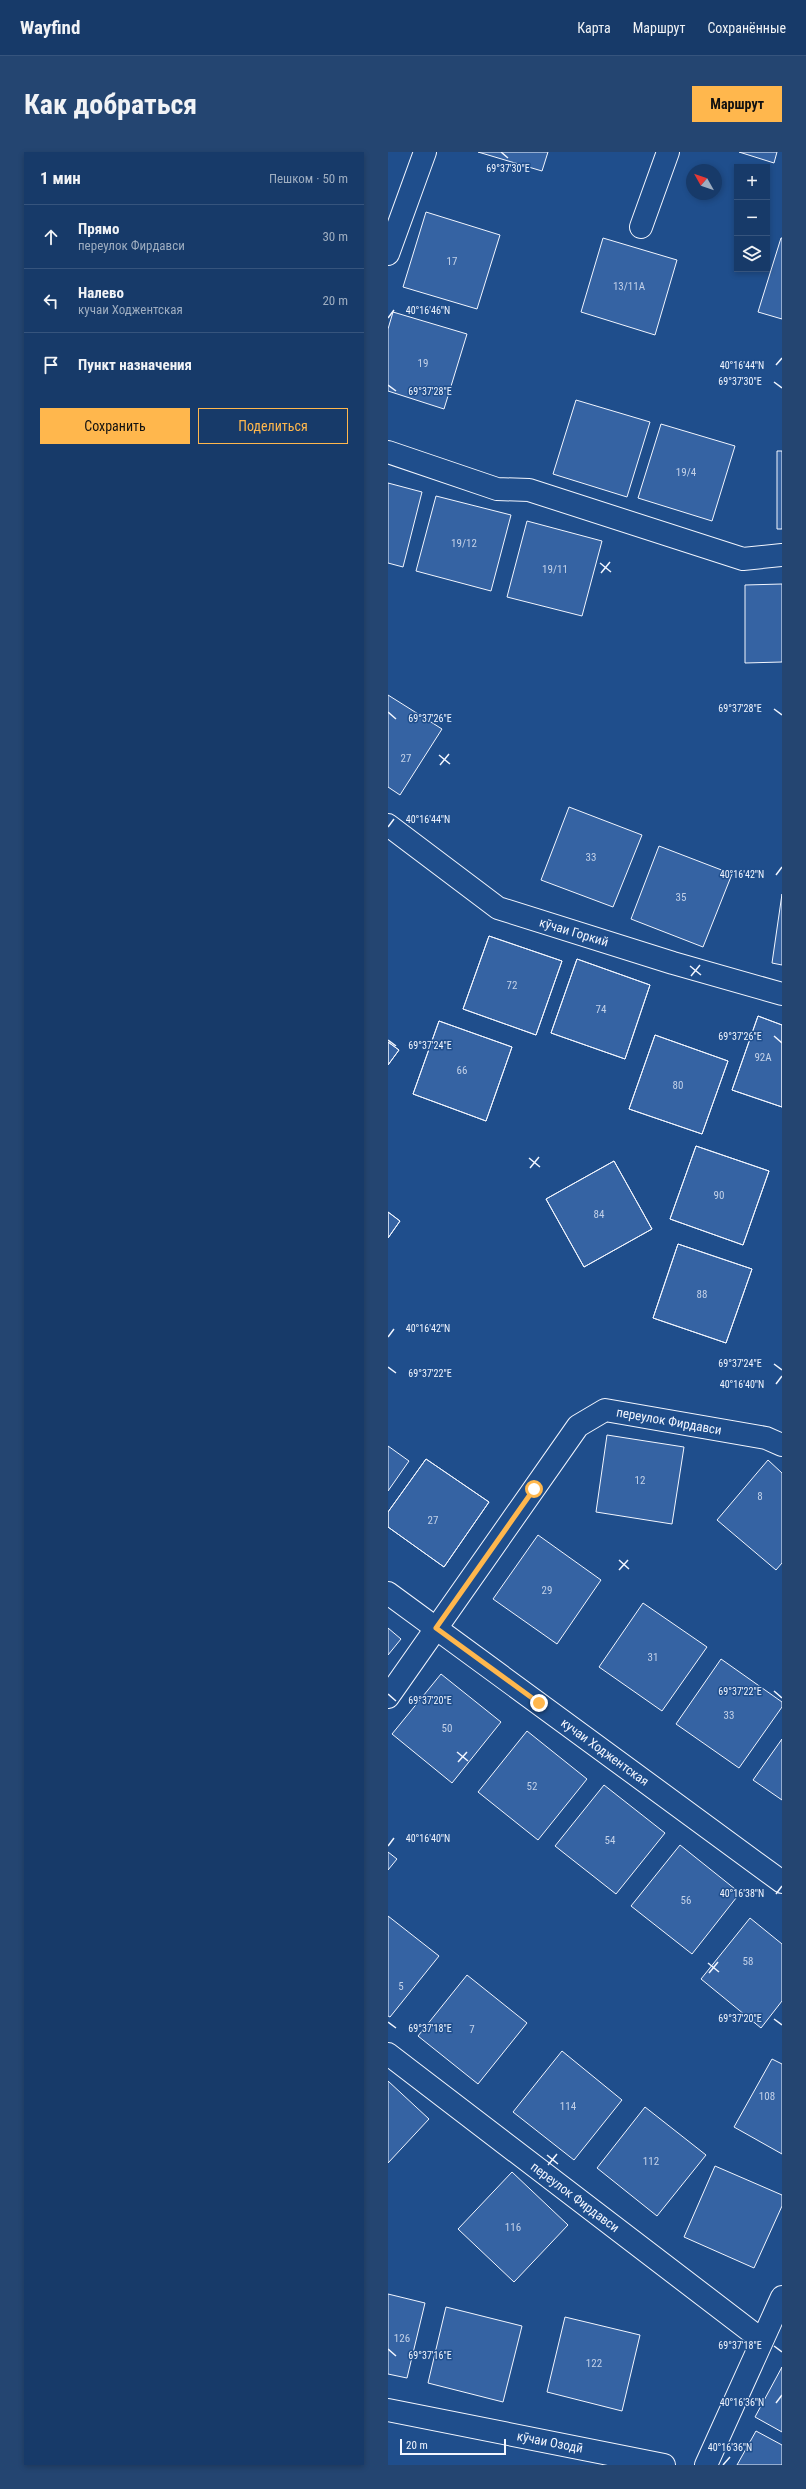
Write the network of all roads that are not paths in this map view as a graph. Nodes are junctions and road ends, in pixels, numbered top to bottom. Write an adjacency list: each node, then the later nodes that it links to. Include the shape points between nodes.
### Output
1 (425, 152): 4 (street)
2 (668, 152): 3 (street)
3 (641, 227)
4 (388, 254)
5 (388, 452): 6 (street, via 497,489 529,490 743,560)
6 (782, 555)
7 (388, 825): 8 (street, кӯчаи Горкий, via 498,908 673,964)
8 (782, 994)
9 (782, 1445): 11 (street, переулок Фирдавси, via 766,1438 605,1410 578,1426)
10 (388, 1593): 11 (street, кучаи Ходжентская)
11 (436, 1628): 12 (street, переулок Фирдавси); 13 (street, кучаи Ходжентская)
12 (388, 1697)
13 (782, 1882)
14 (388, 2054): 16 (street, переулок Фирдавси)
15 (782, 2297): 16 (street)
16 (762, 2340): 19 (street)
17 (388, 2410): 18 (street, кӯчаи Озодӣ)
18 (664, 2465)
19 (706, 2465)

